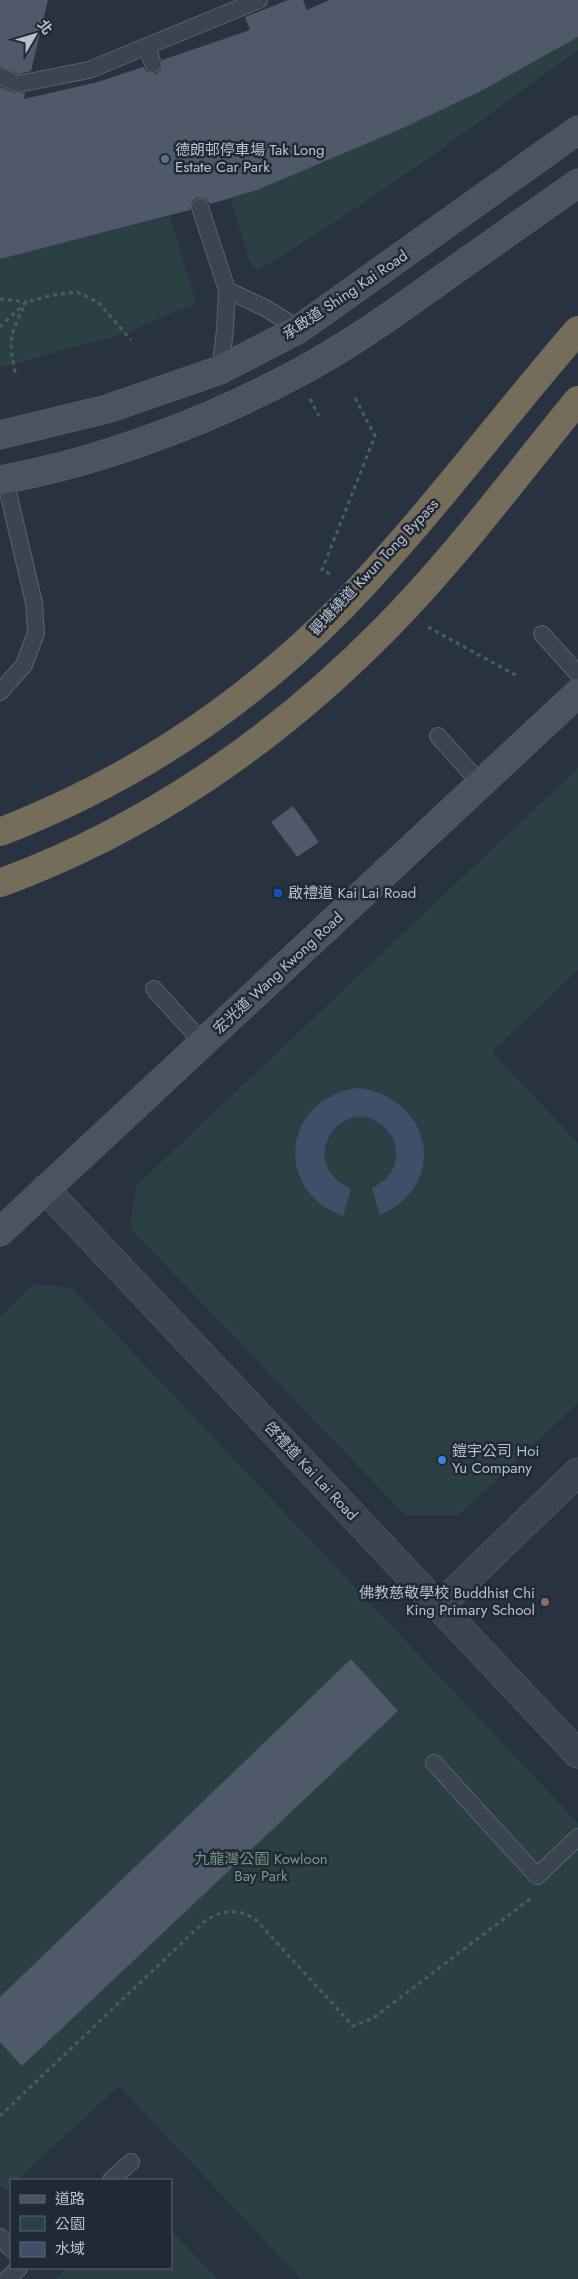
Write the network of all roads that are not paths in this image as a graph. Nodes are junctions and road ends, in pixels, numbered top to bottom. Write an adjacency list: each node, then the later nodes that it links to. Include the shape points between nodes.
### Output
1 (259, 0): 2 (lane)
2 (147, 47): 3 (lane); 4 (lane, via 89,70 18,84)
3 (153, 64)
4 (0, 76)
5 (578, 130): 9 (main road, 承啟道 Shing Kai Road)
6 (578, 183): 14 (main road, via 400,310 296,374 236,403 123,447)
7 (200, 207): 8 (lane)
8 (227, 290): 9 (lane); 11 (lane)
9 (299, 329): 11 (main road, 承啟道 Shing Kai Road)
10 (578, 330): 21 (highway, 觀塘繞道 Kwun Tong Bypass, bridge, via 385,560 292,654 227,708 151,760 110,783)
11 (220, 370): 13 (main road, 承啟道 Shing Kai Road, via 108,409)
12 (578, 400): 22 (highway, bridge, via 421,590 382,632 263,738 163,805 79,850)
13 (0, 435)
14 (2, 479): 17 (lane, via 34,603 36,633 24,665)
15 (542, 634): 16 (lane)
16 (578, 674)
17 (0, 692)
18 (578, 693): 20 (main road, 宏光道 Wang Kwong Road)
19 (438, 736): 20 (lane)
20 (481, 784): 24 (main road, 宏光道 Wang Kwong Road)
21 (0, 832)
22 (0, 883)
23 (154, 990): 24 (lane)
24 (203, 1043): 25 (main road, 宏光道 Wang Kwong Road)
25 (45, 1189): 26 (main road, 宏光道 Wang Kwong Road); 28 (street, 啓禮道 Kai Lai Road)
26 (0, 1232)
27 (578, 1472): 28 (street)
28 (438, 1606): 29 (street, 啓禮道 Kai Lai Road)
29 (578, 1754)
30 (434, 1763): 31 (lane, via 537,1876)
31 (578, 1837)
32 (131, 2162): 33 (lane)
33 (112, 2179)
34 (0, 2237): 35 (lane)
35 (10, 2248)
36 (18, 2269): 37 (lane)
37 (7, 2279)

